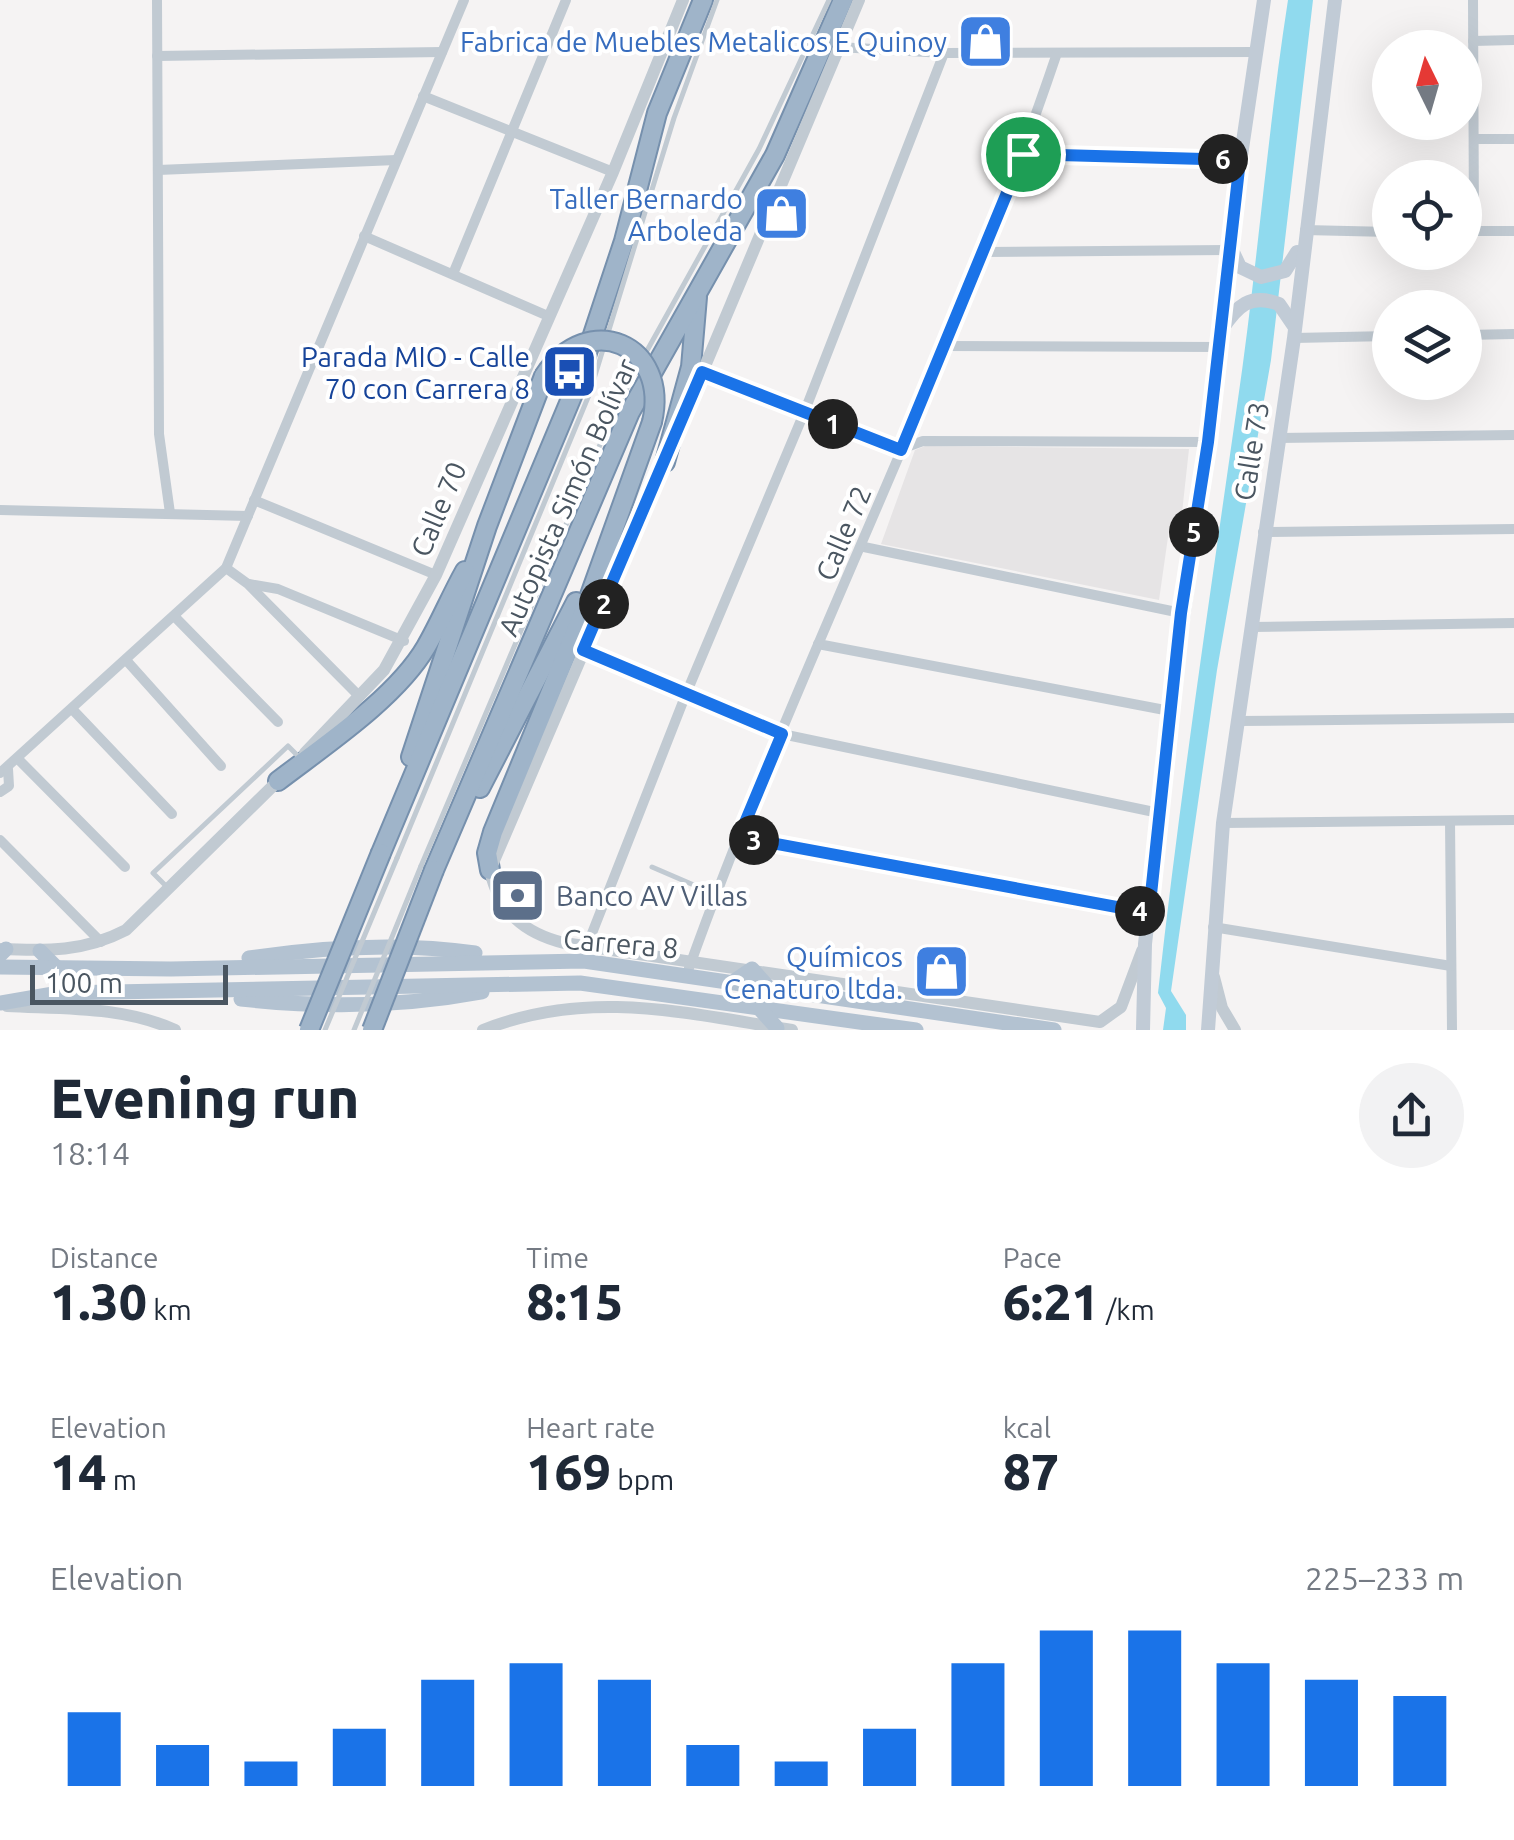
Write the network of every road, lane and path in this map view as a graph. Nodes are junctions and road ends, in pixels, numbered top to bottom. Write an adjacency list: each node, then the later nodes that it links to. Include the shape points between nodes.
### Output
1 (157, 0): 19 (street)
2 (464, 0): 15 (street)
3 (566, 0): 21 (street)
4 (718, 0): 98 (lane, via 588,395)
5 (829, 0): 101 (lane, via 759,149 616,407)
6 (1264, 0): 16 (main road, Calle 73)
7 (1335, 0): 33 (main road, Calle 73)
8 (1473, 0): 11 (street)
9 (696, 3): 28 (street, Calle 70); 98 (highway, Autopista Simón Bolívar, via 575,389)
10 (851, 5): 14 (highway, Autopista Simón Bolívar)
11 (1473, 30)
12 (1514, 40): 13 (street)
13 (1482, 41)
14 (830, 44): 18 (street); 37 (highway, Autopista Simón Bolívar); 46 (street)
15 (442, 52): 19 (street); 20 (street)
16 (1256, 52): 17 (street); 26 (main road, Calle 73)
17 (1057, 53): 18 (street); 24 (street, Calle 72)
18 (944, 54): 47 (street)
19 (158, 56): 27 (street)
20 (423, 96): 21 (street); 25 (street)
21 (511, 132): 28 (street); 36 (street)
22 (1482, 139): 23 (street)
23 (1514, 139)
24 (1023, 154): 26 (street); 35 (street, Calle 72)
25 (396, 160): 27 (street); 32 (street)
26 (1240, 160): 34 (main road, Calle 73)
27 (158, 170): 55 (street, via 159,434)
28 (613, 172): 38 (street, Calle 70)
29 (1482, 231): 30 (street)
30 (1514, 231)
31 (1372, 233): 33 (street)
32 (364, 236): 36 (street); 53 (street)
33 (1303, 237): 34 (main road, via 1280,274 1246,272); 40 (main road, Calle 73)
34 (1230, 248): 35 (street); 39 (main road, Calle 73)
35 (984, 252): 44 (street, Calle 72)
36 (453, 274): 38 (street)
37 (698, 287): 52 (highway, via 691,367); 101 (highway, Autopista Simón Bolívar, via 630,412)
38 (548, 316): 63 (street, Calle 70)
39 (1221, 330): 40 (main road, via 1244,302 1266,300 1288,313); 45 (main road, Calle 73)
40 (1294, 333): 42 (street); 49 (main road, Calle 73)
41 (1514, 334): 43 (street)
42 (1372, 335)
43 (1482, 335)
44 (945, 346): 45 (street); 51 (street, Calle 72)
45 (1220, 347): 50 (main road, Calle 73)
46 (702, 372): 47 (street); 52 (street)
47 (804, 413): 51 (street); 73 (street)
48 (1514, 435): 49 (street)
49 (1278, 438): 59 (main road, Calle 73)
50 (1208, 442): 51 (street, via 924,441); 65 (main road, Calle 73)
51 (901, 450): 60 (street, Calle 72)
52 (665, 462): 71 (street)
53 (254, 500): 56 (street); 63 (street)
54 (0, 510): 55 (street)
55 (170, 513): 56 (street)
56 (248, 516): 62 (street)
57 (487, 526): 61 (highway, bridge, via 556,357 598,339 621,344 641,357 657,400); 85 (highway, via 425,649 348,728); 98 (highway)
58 (1514, 529): 59 (street)
59 (1263, 532): 68 (main road, Calle 73)
60 (864, 547): 65 (street); 70 (street, Calle 72)
61 (599, 563): 101 (highway); 102 (highway, via 493,832)
62 (226, 568): 64 (street); 66 (street)
63 (436, 575): 69 (street, Calle 70)
64 (248, 584): 69 (street, via 278,589); 74 (street)
65 (1181, 613): 76 (main road, Calle 73)
66 (175, 617): 72 (street); 79 (street)
67 (1514, 624): 68 (street)
68 (1250, 628): 78 (main road, Calle 73)
69 (404, 640): 74 (street, Calle 70)
70 (818, 644): 76 (street); 80 (street, Calle 72)
71 (583, 650): 73 (street); 102 (street)
72 (126, 660): 75 (street); 83 (street)
73 (686, 694): 80 (street); 109 (street)
74 (359, 696): 81 (street, Calle 70)
75 (73, 710): 82 (street); 90 (street)
76 (1170, 711): 89 (main road, Calle 73)
77 (1514, 718): 78 (street)
78 (1238, 721): 94 (main road, Calle 73)
79 (278, 722)
80 (782, 734): 89 (street); 96 (street, Calle 72)
81 (300, 758): 85 (street, Calle 70); 86 (lane, via 288,746)
82 (19, 760): 84 (street); 99 (street)
83 (221, 766)
84 (4, 771): 87 (street, via 9,786)
85 (278, 781): 88 (street, Calle 70)
86 (244, 786): 88 (lane); 91 (lane)
87 (0, 792)
88 (260, 797): 95 (street, Calle 70)
89 (1159, 813): 105 (main road, Calle 73)
90 (172, 814)
91 (210, 818): 95 (lane); 103 (lane, via 153,873)
92 (1450, 820): 93 (street); 94 (street); 113 (street)
93 (1514, 820)
94 (1224, 823): 106 (main road, Calle 73)
95 (224, 831): 103 (street, Calle 70)
96 (739, 837): 104 (street, Calle 72); 105 (street)
97 (0, 840): 107 (street)
98 (389, 855): 127 (highway, Autopista Simón Bolívar, bridge); 128 (lane, bridge)
99 (125, 867)
100 (652, 867): 104 (lane)
101 (428, 868): 129 (lane, bridge); 130 (highway, Autopista Simón Bolívar, bridge)
102 (490, 870): 109 (street, Carrera 8, via 498,898 521,925 542,937)
103 (168, 888): 107 (street, Calle 70, via 126,930)
104 (717, 895): 115 (street, Calle 72)
105 (1149, 913): 108 (main road, Calle 73)
106 (1213, 927): 112 (main road, Calle 73); 113 (street)
107 (102, 943): 110 (street)
108 (1145, 944): 123 (street, via 1116,1014); 135 (main road, Calle 73)
109 (587, 946): 115 (street, Carrera 8)
110 (40, 950): 111 (street); 116 (main road)
111 (2, 951)
112 (1211, 966): 136 (main road, Calle 73); 137 (street)
113 (1451, 966): 138 (street)
114 (0, 967): 116 (main road)
115 (690, 967): 116 (main road, Carrera 8, via 526,960 413,946 303,950 170,969); 117 (street, Carrera 8); 118 (main road, Carrera 8)
116 (58, 969)
117 (752, 969): 118 (main road); 119 (main road); 123 (street, Carrera 8)
118 (733, 982): 119 (main road, Carrera 8)
119 (768, 986): 133 (main road, Carrera 8)
120 (708, 999): 121 (main road, Carrera 8, via 528,982 59,993); 122 (main road, Carrera 8); 124 (street)
121 (0, 1004): 126 (street, Carrera 8, via 120,1013)
122 (758, 1007): 125 (main road); 132 (main road, Carrera 8)
123 (1081, 1021): 134 (street, Carrera 8)
124 (704, 1024): 125 (street); 131 (street, via 585,1004)
125 (785, 1029)
126 (175, 1030)
127 (309, 1030)
128 (326, 1030)
129 (354, 1030)
130 (372, 1030)
131 (483, 1030)
132 (916, 1030)
133 (1054, 1030)
134 (1108, 1030)
135 (1143, 1030)
136 (1208, 1030)
137 (1235, 1030)
138 (1452, 1030)

